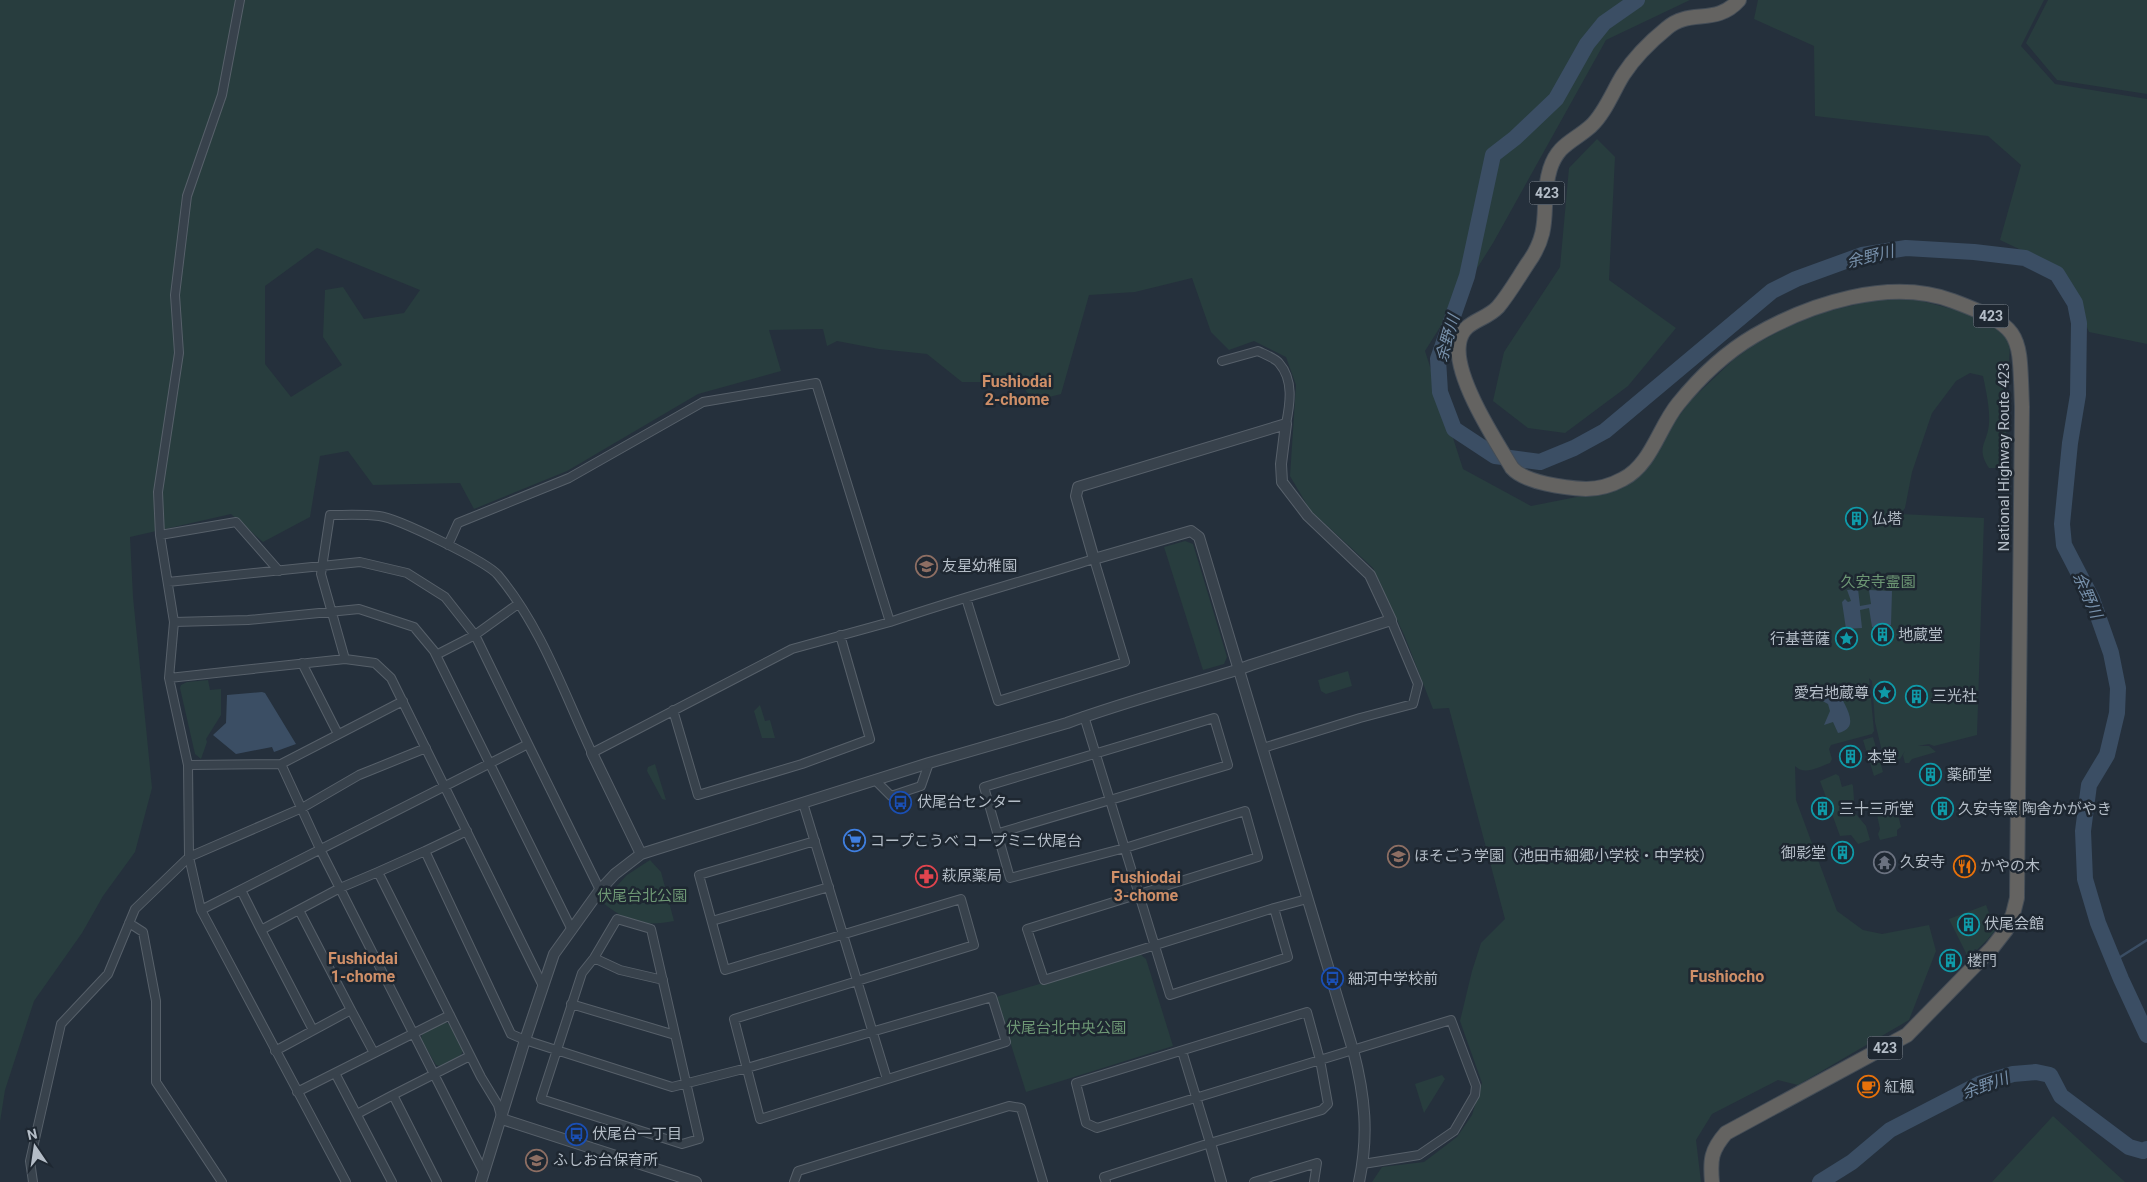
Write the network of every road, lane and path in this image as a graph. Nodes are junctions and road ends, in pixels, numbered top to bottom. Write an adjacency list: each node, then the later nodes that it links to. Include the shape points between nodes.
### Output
1 (240, 0): 5 (street, via 222,95 187,196 175,295 179,353 158,492)
2 (1739, 0): 111 (highway, National Highway Route 423 / 423, via 1724,12 1685,18 1667,28 1631,64 1591,126 1566,143 1550,170 1540,246 1498,307 1464,328 1458,346 1463,371 1477,410 1518,475 1535,481 1600,488 1625,478 1647,456 1677,406 1730,352 1782,322 1842,299 1913,292 1948,299 1988,314 2008,327 2018,344 2022,406 2017,898 2006,930 1982,960 1907,1035 1726,1133 1716,1144 1711,1162)
3 (1222, 361): 4 (street, via 1258,351 1278,362 1290,387)
4 (1286, 424): 7 (street, via 1078,487 1076,496); 14 (street, via 1282,482 1308,516 1370,575)
5 (160, 535): 9 (street, via 236,522); 10 (street)
6 (448, 545): 8 (street, via 381,516 330,514); 12 (street, via 497,573); 16 (street, via 458,523 569,478 703,402 816,383)
7 (1094, 559): 11 (street); 11 (street, via 1125,662 1006,700 998,701); 22 (street, via 1191,531 1199,537)
8 (322, 566): 9 (street); 13 (street, via 321,574); 17 (street, via 360,562 407,573 445,597)
9 (279, 571): 10 (street)
10 (168, 582): 15 (street)
11 (966, 598): 16 (street)
12 (518, 604): 17 (street); 31 (street, via 533,625)
13 (331, 610): 15 (street, via 248,620); 19 (street, via 359,609 414,627); 20 (street)
14 (1391, 620): 22 (street); 30 (street, via 1418,684 1413,704)
15 (174, 622): 23 (street)
16 (890, 622): 18 (street)
17 (475, 635): 19 (street); 28 (street)
18 (840, 636): 25 (street, via 792,649); 25 (street, via 870,739 802,764 698,794)
19 (436, 655): 36 (street)
20 (345, 659): 21 (street); 24 (street, via 375,663 391,678)
21 (302, 663): 23 (street); 27 (street)
22 (1240, 669): 26 (street); 30 (street)
23 (169, 678): 35 (street)
24 (403, 702): 27 (street); 29 (street)
25 (673, 710): 31 (street)
26 (1084, 716): 32 (street); 33 (street)
27 (338, 734): 34 (street)
28 (528, 744): 36 (street); 54 (street)
29 (426, 748): 38 (street); 41 (street, via 359,775)
30 (1263, 748): 56 (street)
31 (592, 753): 48 (street)
32 (1096, 754): 39 (street); 39 (street, via 1214,718 1228,765); 43 (street, via 984,786)
33 (929, 763): 37 (street); 37 (street, via 921,786 891,796)
34 (281, 764): 35 (street); 41 (street)
35 (188, 765): 49 (street)
36 (489, 765): 38 (street); 63 (street)
37 (875, 780): 40 (street)
38 (445, 787): 42 (street); 46 (street)
39 (1110, 801): 43 (street); 45 (street)
40 (803, 803): 44 (street); 48 (street)
41 (302, 808): 46 (street); 49 (street)
42 (467, 832): 47 (street); 69 (street)
43 (999, 833): 45 (street, via 1010,878)
44 (815, 841): 51 (street); 60 (street, via 699,875)
45 (1124, 848): 55 (street); 55 (street, via 1245,811 1258,857)
46 (320, 851): 52 (street); 53 (street)
47 (425, 851): 50 (street); 77 (street, via 511,1034)
48 (641, 854): 54 (street)
49 (189, 857): 58 (street); 61 (street, via 135,909)
50 (378, 872): 52 (street); 72 (street)
51 (829, 887): 60 (street); 64 (street)
52 (340, 888): 59 (street); 75 (street)
53 (240, 890): 58 (street); 62 (street)
54 (600, 890): 63 (street)
55 (1139, 894): 65 (street); 65 (street, via 1027,929 1044,980)
56 (1307, 899): 57 (street); 79 (street)
57 (1274, 908): 65 (street); 65 (street, via 1288,957 1170,995)
58 (201, 910): 80 (street)
59 (299, 910): 62 (street); 71 (street)
60 (712, 921): 64 (street, via 725,970)
61 (129, 924): 98 (street, via 108,974 61,1024 30,1161); 99 (street, via 143,932 151,971 156,1002 156,1082)
62 (262, 930): 73 (street)
63 (572, 930): 69 (street, via 554,954)
64 (842, 934): 68 (street); 68 (street, via 961,899 974,945)
65 (1154, 945)
66 (594, 958): 67 (street, via 620,970); 67 (street, via 617,919 651,929); 70 (street, via 582,973)
67 (662, 980): 76 (street)
68 (857, 981): 74 (street); 85 (street, via 734,1019)
69 (543, 986): 77 (street)
70 (571, 1004): 76 (street); 78 (street)
71 (351, 1010): 73 (street); 82 (street)
72 (450, 1015): 75 (street); 83 (street)
73 (313, 1030): 80 (street)
74 (874, 1032): 85 (street); 88 (street); 88 (street, via 992,997 1006,1042)
75 (413, 1034): 82 (street); 87 (street)
76 (675, 1034): 89 (street)
77 (524, 1040): 78 (street); 94 (street)
78 (557, 1050): 89 (street, via 672,1087); 89 (street, via 541,1099 682,1144 699,1139)
79 (1353, 1050): 84 (street); 96 (street, via 1363,1086 1366,1122); 96 (street, via 1451,1020 1476,1086 1471,1102 1454,1131 1447,1136 1419,1155)
80 (275, 1051): 90 (street)
81 (1182, 1051): 84 (street, via 1307,1012); 92 (street); 92 (street, via 1076,1083 1086,1123 1097,1128)
82 (374, 1054): 86 (street)
83 (470, 1056): 87 (street); 94 (street, via 498,1105)
84 (1320, 1060): 92 (street); 95 (street, via 1328,1104 1322,1110)
85 (747, 1068): 88 (street, via 760,1120); 89 (street)
86 (335, 1073): 90 (street); 93 (street)
87 (433, 1076): 91 (street); 97 (street)
88 (888, 1079)
89 (686, 1083)
90 (297, 1092): 100 (street)
91 (393, 1095): 93 (street); 102 (street)
92 (1196, 1098): 95 (street)
93 (357, 1114): 101 (street)
94 (502, 1119): 97 (street); 103 (street)
95 (1210, 1144): 106 (street, via 1104,1177); 107 (street)
96 (1363, 1164): 110 (street)
97 (483, 1178)
98 (33, 1182)
99 (222, 1182)
100 (346, 1182)
101 (392, 1182)
102 (438, 1182)
103 (696, 1182)
104 (794, 1182): 105 (street, via 798,1171 1009,1106 1021,1108)
105 (1043, 1182)
106 (1106, 1182)
107 (1221, 1182)
108 (1254, 1182): 109 (street, via 1317,1163)
109 (1314, 1182)
110 (1360, 1182)
111 (1712, 1182)

